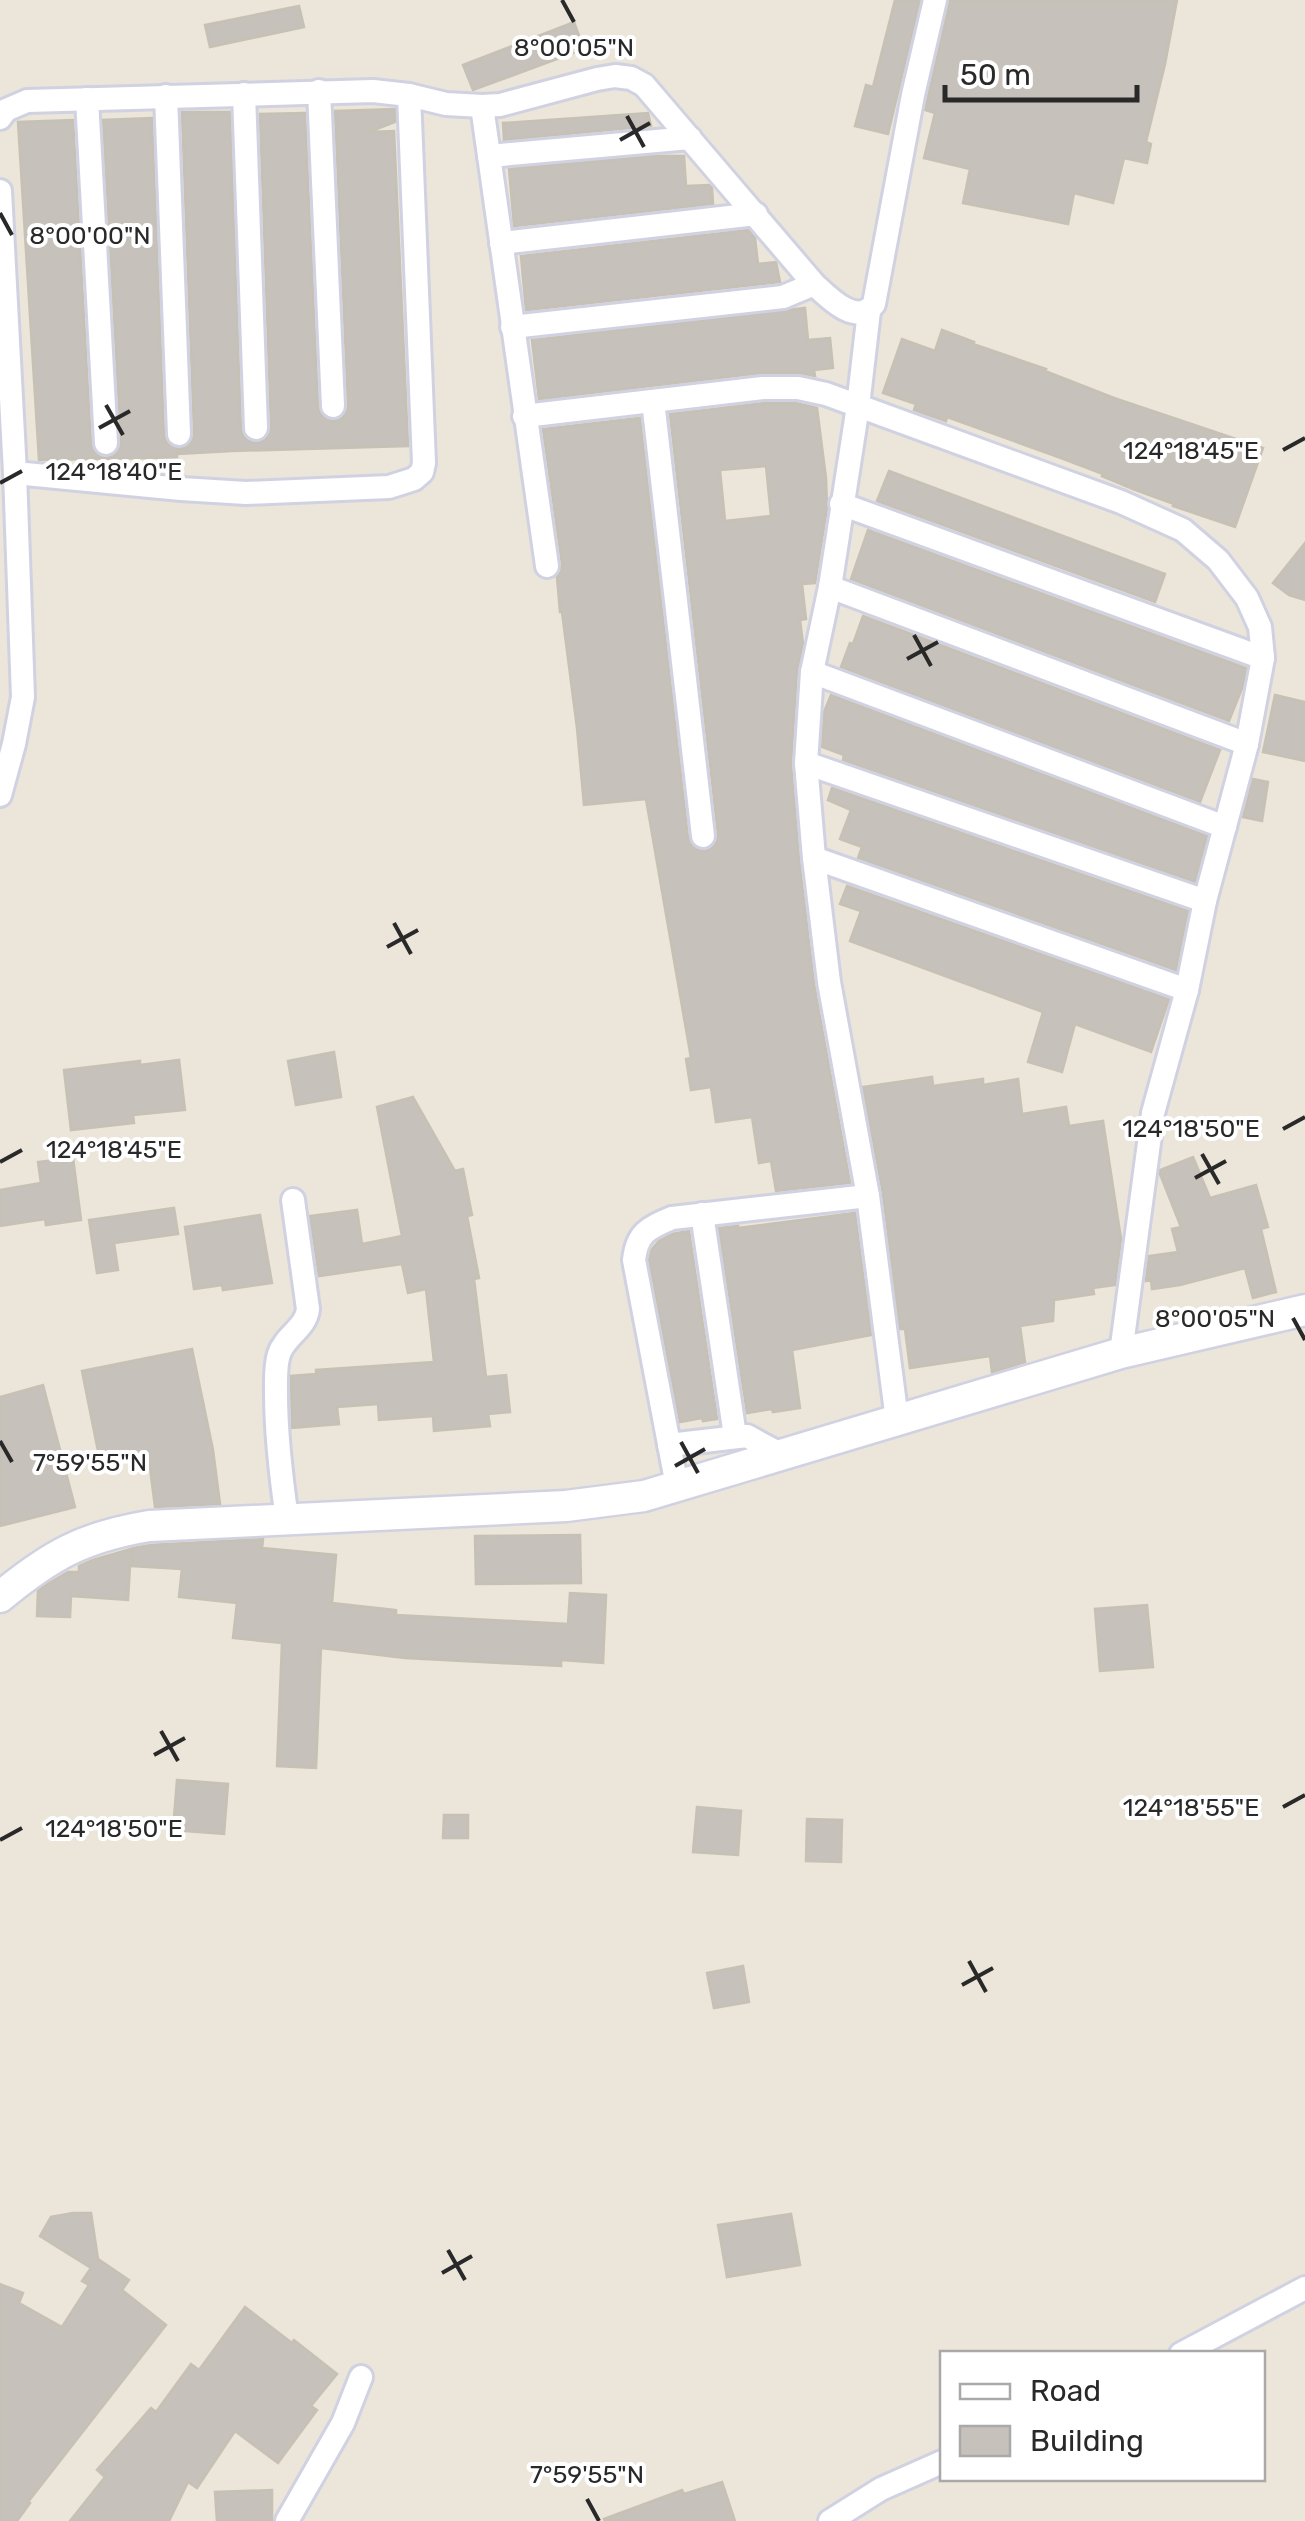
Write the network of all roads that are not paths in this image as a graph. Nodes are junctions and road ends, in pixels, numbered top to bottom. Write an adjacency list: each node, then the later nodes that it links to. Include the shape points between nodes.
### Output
1 (936, 0): 15 (street)
2 (319, 91): 3 (street); 4 (street); 18 (street)
3 (244, 94): 5 (street); 21 (street)
4 (409, 95): 7 (street); 24 (street, via 422,472 389,487 246,493)
5 (166, 96): 6 (street); 22 (street)
6 (86, 99): 8 (street, via 27,101); 23 (street)
7 (482, 106): 9 (street, via 597,79 631,78); 10 (street)
8 (0, 118)
9 (690, 138): 10 (street); 12 (street)
10 (489, 156): 13 (street)
11 (0, 192): 24 (street)
12 (756, 214): 13 (street); 14 (street)
13 (501, 243): 16 (street)
14 (814, 284): 15 (street, via 844,308); 16 (street, via 783,297)
15 (870, 311): 19 (street)
16 (512, 327): 20 (street)
17 (652, 402): 19 (street, via 798,388); 20 (street); 34 (street)
18 (333, 406)
19 (858, 406): 25 (street); 28 (street, via 1184,530 1247,598)
20 (524, 416): 26 (street)
21 (256, 428)
22 (179, 434)
23 (106, 442)
24 (15, 473): 32 (street, via 23,697)
25 (841, 504): 27 (street); 28 (street)
26 (546, 566)
27 (830, 587): 29 (street); 30 (street)
28 (1264, 658): 30 (street)
29 (812, 672): 31 (street); 33 (street)
30 (1246, 744): 33 (street)
31 (806, 763): 35 (street); 36 (street)
32 (0, 794)
33 (1225, 827): 36 (street)
34 (703, 836)
35 (814, 858): 37 (street); 38 (street)
36 (1205, 901): 37 (street)
37 (1186, 990): 42 (street, via 1153,1113)
38 (868, 1196): 40 (street); 43 (street)
39 (293, 1200): 48 (street, via 308,1309 306,1321 286,1340 276,1372)
40 (702, 1214): 44 (street); 45 (street, via 672,1218 636,1245)
41 (1305, 1310): 42 (street)
42 (1121, 1354): 43 (street)
43 (897, 1420): 46 (street)
44 (735, 1436): 45 (street); 46 (street, via 756,1439)
45 (670, 1444): 47 (street)
46 (782, 1455): 47 (street)
47 (678, 1486): 48 (street, via 566,1506)
48 (287, 1519): 49 (street, via 117,1531 56,1556)
49 (0, 1597)
50 (1305, 2288): 51 (street)
51 (1188, 2351)
52 (361, 2377): 54 (street)
53 (940, 2463): 55 (street)
54 (288, 2521)
55 (830, 2521)

